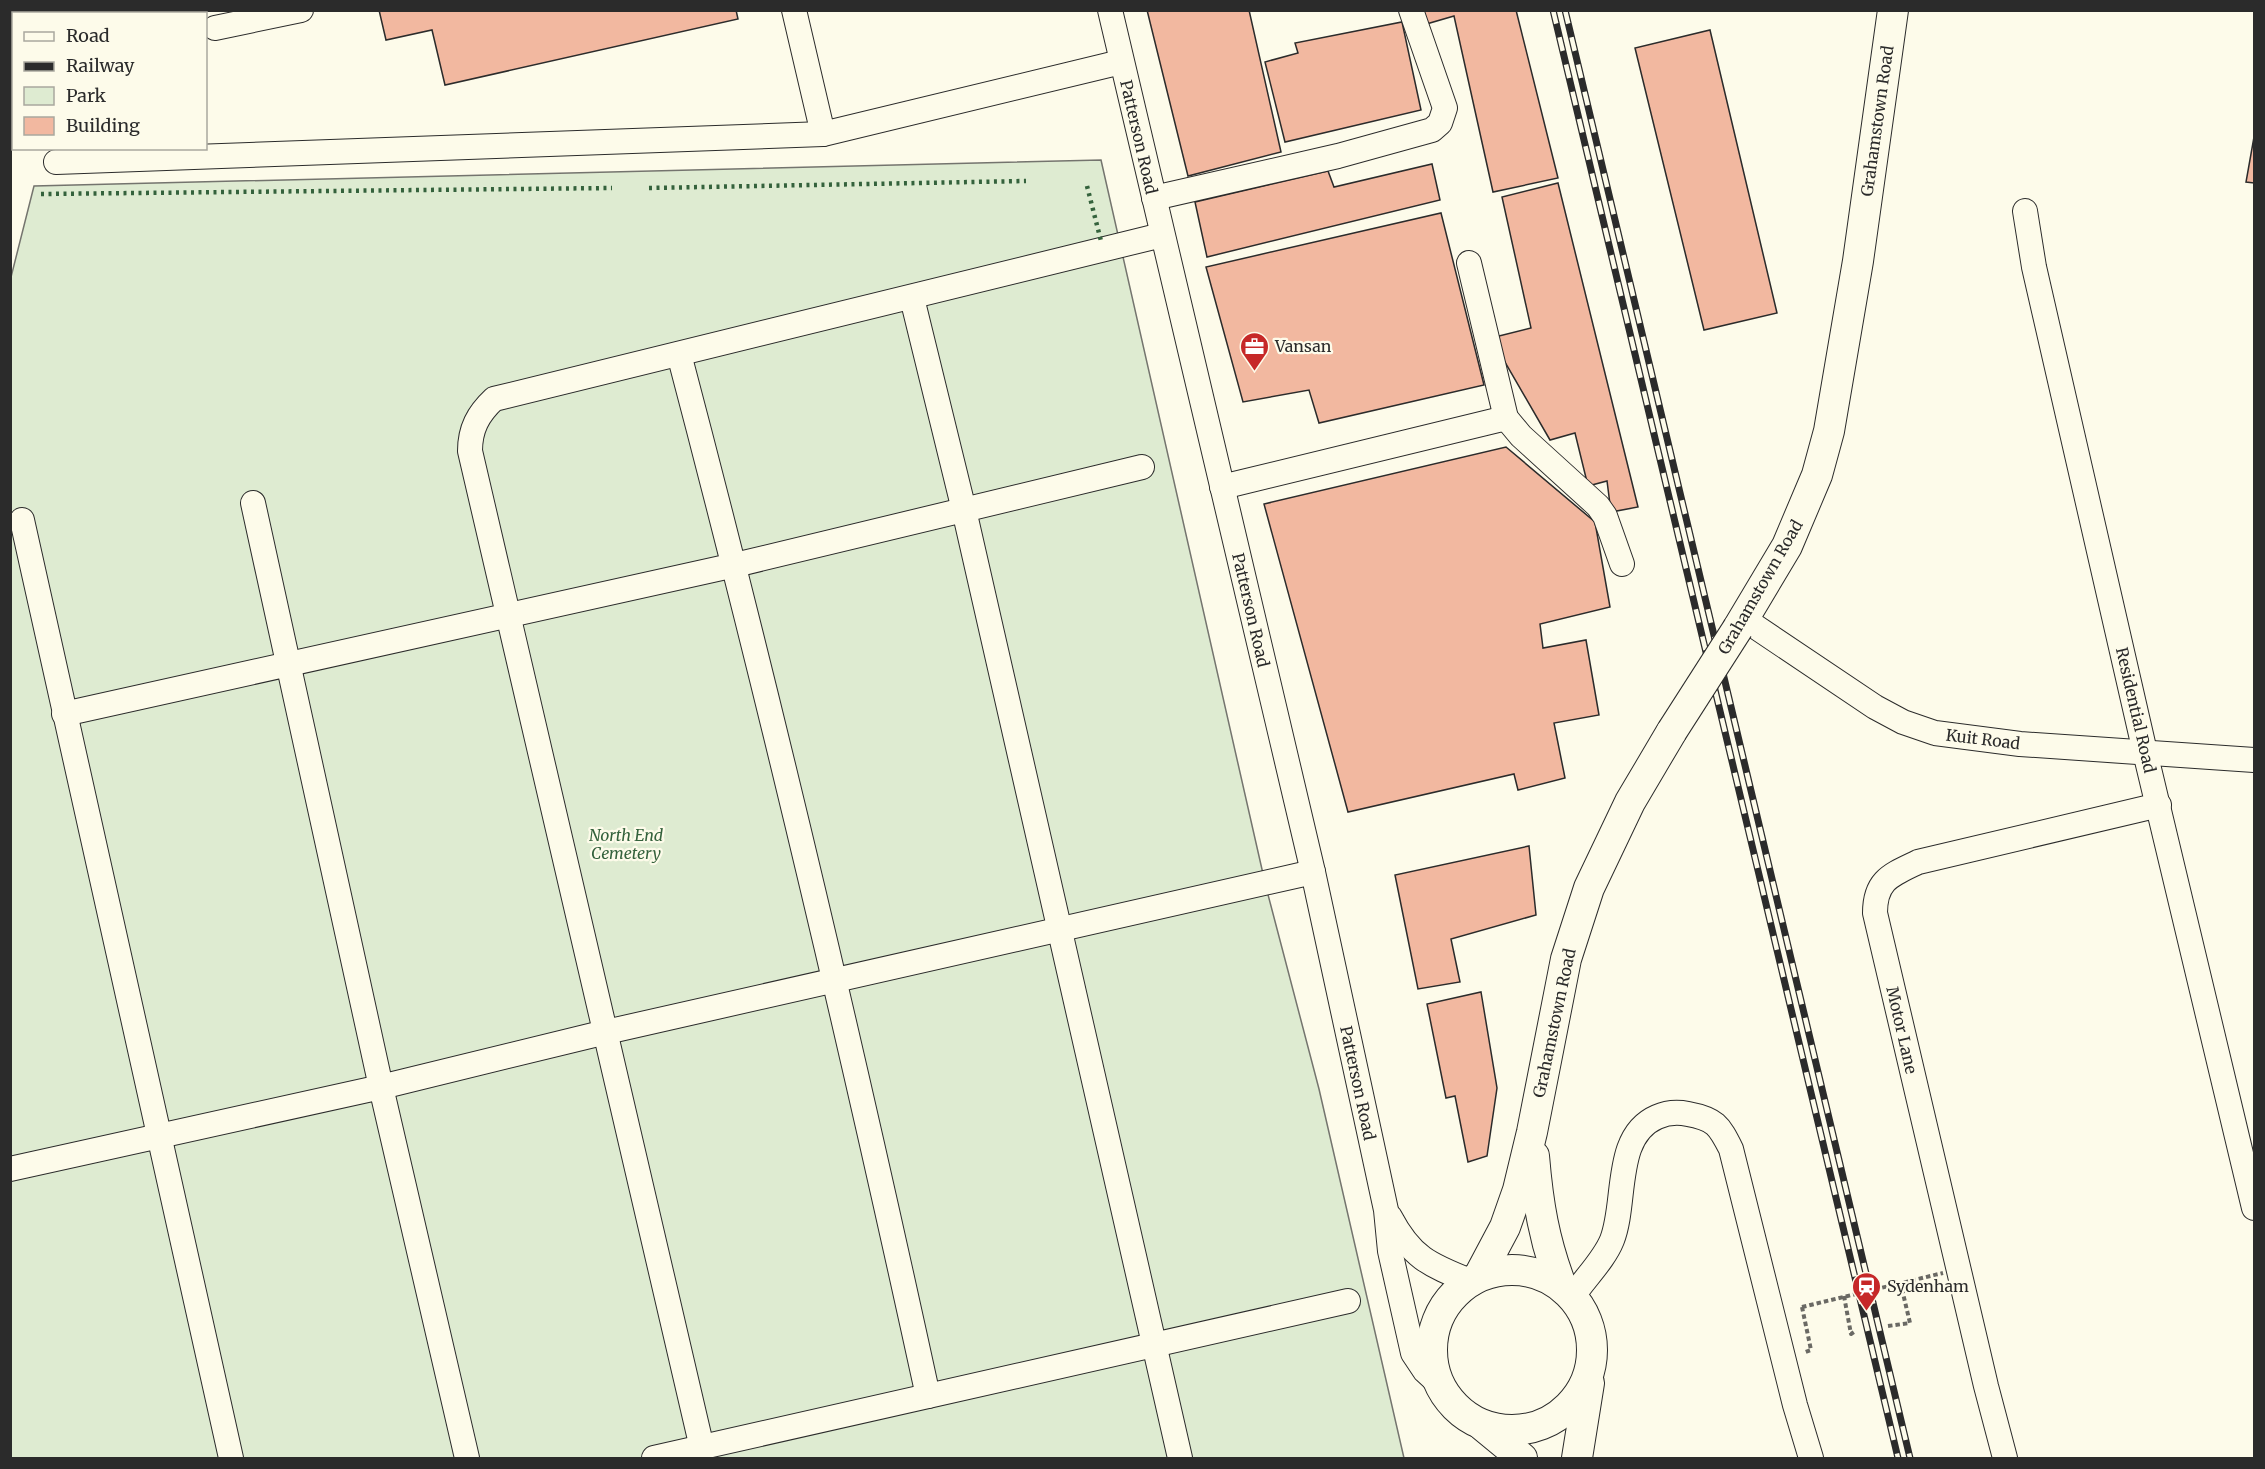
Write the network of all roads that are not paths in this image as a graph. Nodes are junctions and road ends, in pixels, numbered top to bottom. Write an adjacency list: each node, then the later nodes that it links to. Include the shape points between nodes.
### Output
1 (301, 10): 6 (street)
2 (794, 10): 8 (street)
3 (1110, 10): 7 (street, Patterson Road)
4 (1411, 10): 10 (street, via 1445,108 1440,123 1432,130)
5 (1893, 10): 25 (main road, Grahamstown Road, via 1829,431 1817,475 1787,546)
6 (214, 28)
7 (1121, 62): 8 (street); 10 (street, Patterson Road)
8 (823, 134): 9 (street)
9 (56, 162)
10 (1154, 198): 12 (street, Patterson Road)
11 (2025, 211): 28 (street, Residential Road, via 2036,277)
12 (1162, 235): 14 (street); 18 (street, Patterson Road)
13 (1469, 263): 16 (street)
14 (912, 298): 15 (street); 20 (street)
15 (679, 354): 23 (street); 24 (street, via 494,399 477,417 470,451)
16 (1506, 418): 18 (street); 22 (street, via 1598,506)
17 (1142, 467): 20 (street)
18 (1222, 487): 31 (street, Patterson Road)
19 (254, 503): 26 (street)
20 (964, 510): 23 (street); 32 (street)
21 (22, 520): 27 (street)
22 (1622, 564)
23 (735, 565): 24 (street); 33 (street)
24 (509, 616): 26 (street); 34 (street)
25 (1741, 623): 28 (street, Kuit Road, via 1875,707 1935,733 2020,744); 36 (main road, Grahamstown Road, bridge, via 1630,802 1589,888 1566,959)
26 (287, 663): 27 (street); 35 (street)
27 (64, 714): 37 (street)
28 (2145, 752): 29 (street, Kuit Road); 30 (street, Residential Road)
29 (2254, 760)
30 (2158, 805): 39 (street, Residential Road); 57 (street, Motor Lane, via 1918,862 1894,874 1877,890 1875,913)
31 (1313, 872): 32 (street); 40 (street, Patterson Road)
32 (1059, 928): 33 (street); 44 (street)
33 (835, 980): 34 (street); 47 (street)
34 (606, 1032): 35 (street); 49 (street)
35 (381, 1087): 37 (street); 51 (street)
36 (1532, 1132): 41 (main road, Grahamstown Road, via 1505,1227); 42 (main road, Grahamstown Road, via 1541,1223 1548,1252)
37 (160, 1137): 38 (street); 50 (street)
38 (10, 1169)
39 (2254, 1208)
40 (1386, 1210): 41 (street, Patterson Road, via 1400,1236 1427,1263); 46 (street, Patterson Road, via 1390,1251 1413,1353)
41 (1474, 1279): 42 (main road, Grahamstown Road, via 1507,1269 1526,1271); 46 (main road, Grahamstown Road, via 1452,1296 1439,1315 1432,1337 1432,1361)
42 (1567, 1291): 45 (main road, Grahamstown Road, via 1588,1319 1594,1346); 56 (street, via 1604,1255 1612,1240 1620,1216 1628,1150 1639,1129 1663,1114 1706,1118 1721,1129 1731,1149)
43 (1348, 1301): 44 (street)
44 (1154, 1345): 47 (street); 53 (street)
45 (1590, 1374): 48 (main road, Grahamstown Road, via 1577,1398 1550,1422 1516,1431); 55 (main road, Grahamstown Road)
46 (1438, 1383): 48 (main road, Grahamstown Road, via 1456,1408)
47 (928, 1396): 49 (street)
48 (1481, 1424): 54 (main road, Grahamstown Road)
49 (702, 1448): 52 (street)
50 (231, 1458)
51 (467, 1458)
52 (654, 1458)
53 (1180, 1458)
54 (1522, 1458)
55 (1577, 1458)
56 (1811, 1458)
57 (2005, 1458)

